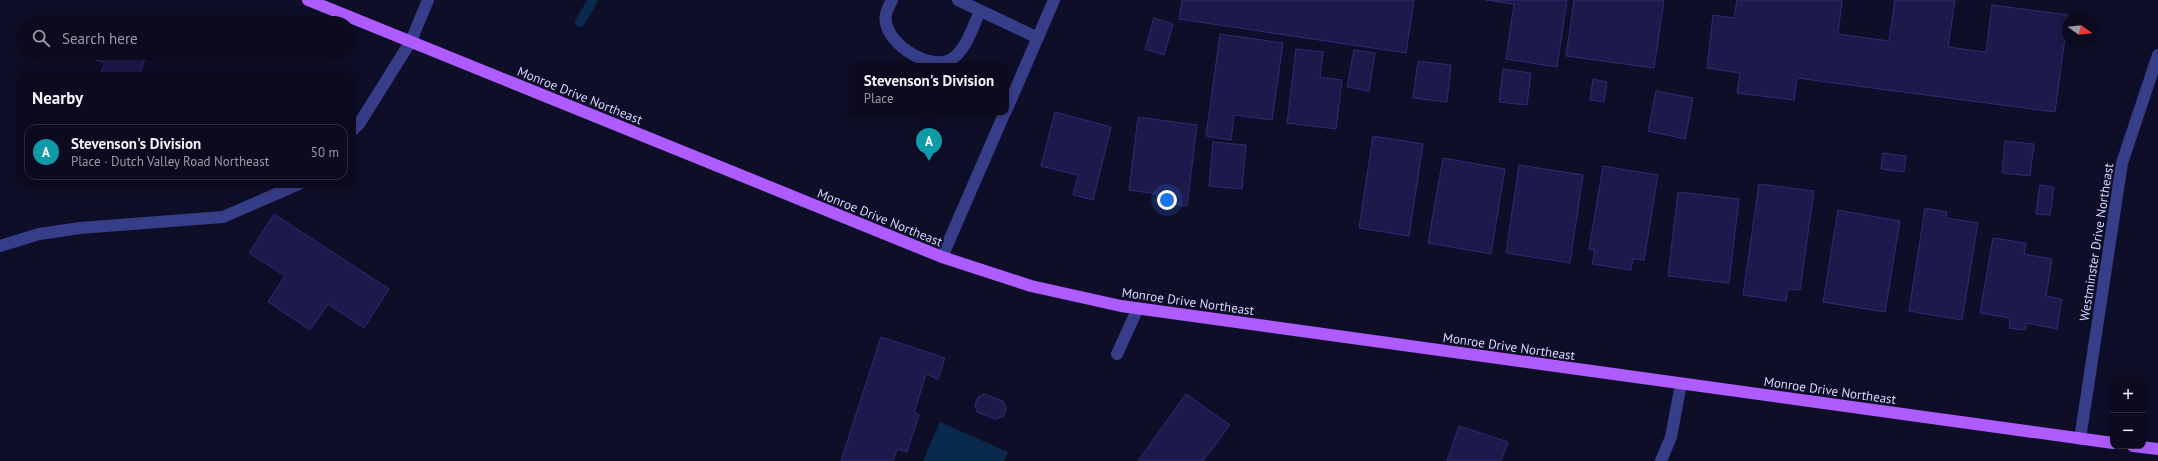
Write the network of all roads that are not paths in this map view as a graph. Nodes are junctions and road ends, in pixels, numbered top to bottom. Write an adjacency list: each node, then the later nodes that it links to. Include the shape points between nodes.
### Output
1 (308, 0): 7 (main road, Monroe Drive Northeast)
2 (428, 0): 10 (street)
3 (892, 0): 6 (street, via 885,14 889,34 900,48 933,63 952,59 967,41)
4 (958, 0): 6 (street)
5 (1054, 0): 9 (street)
6 (980, 11): 9 (street)
7 (348, 16)
8 (356, 19): 10 (main road, Monroe Drive Northeast)
9 (1038, 38): 12 (street)
10 (411, 41): 14 (street); 17 (main road, Monroe Drive Northeast)
11 (2158, 55): 21 (street, Westminster Drive Northeast, via 2122,163)
12 (1009, 104)
13 (1004, 115): 17 (street)
14 (356, 126)
15 (290, 188): 16 (street, via 223,217 80,228 39,234)
16 (0, 246)
17 (942, 257): 18 (main road, Monroe Drive Northeast, via 1031,286)
18 (1138, 308): 19 (street); 20 (main road, Monroe Drive Northeast)
19 (1117, 354)
20 (1681, 384): 21 (main road, Monroe Drive Northeast); 25 (street, via 1671,437)
21 (2080, 439): 22 (main road, Monroe Drive Northeast)
22 (2110, 443)
23 (2146, 448): 24 (main road)
24 (2158, 449)
25 (1661, 461)

